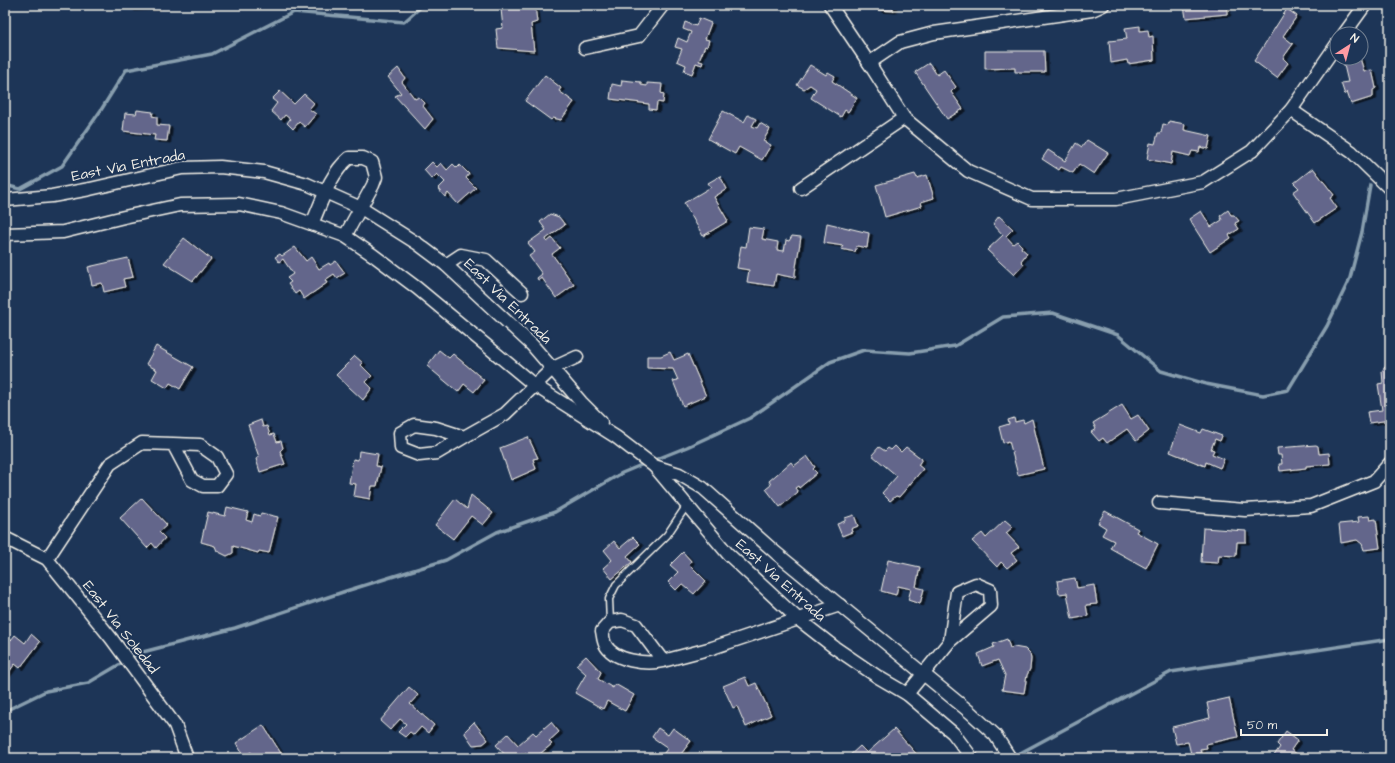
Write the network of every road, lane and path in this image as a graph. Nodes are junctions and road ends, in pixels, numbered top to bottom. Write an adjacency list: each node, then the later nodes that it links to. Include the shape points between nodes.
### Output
1 (663, 5): 6 (street, via 639,36)
2 (830, 5): 8 (street)
3 (1103, 5): 8 (street, via 1092,10 934,33 900,42)
4 (1364, 5): 5 (street)
5 (1350, 26)
6 (585, 48)
7 (1329, 55): 9 (street)
8 (869, 63): 10 (street)
9 (1291, 110): 10 (street, via 1252,151 1203,182 1116,199 1032,199 968,171); 12 (street, via 1352,152)
10 (904, 118): 11 (street)
11 (801, 188)
12 (1390, 189)
13 (326, 192): 14 (street, East Via Entrada, via 264,172 220,167 182,168 90,189); 15 (street, East Via Entrada); 15 (street, via 342,164 349,158 363,158 372,162 376,177); 16 (street)
14 (5, 200)
15 (361, 208): 18 (street); 19 (street, East Via Entrada)
16 (312, 224): 17 (street, East Via Entrada, via 281,213 239,204 180,205 63,232); 18 (street, East Via Entrada)
17 (5, 234)
18 (345, 236): 23 (street, East Via Entrada, via 417,288)
19 (446, 265): 20 (street, via 461,255 486,260); 22 (street, East Via Entrada, via 532,345)
20 (522, 293)
21 (577, 357): 22 (street)
22 (553, 368): 23 (street); 24 (street, East Via Entrada, via 581,402)
23 (534, 384): 24 (street, East Via Entrada); 25 (street, via 505,414)
24 (616, 437): 28 (street, East Via Entrada)
25 (464, 438): 25 (street, via 437,453 419,455 401,448 400,433 414,425 436,428)
26 (173, 444): 32 (street, via 142,443 110,464)
27 (1390, 463): 29 (street, via 1374,481 1310,506 1245,510)
28 (654, 466): 30 (street, East Via Entrada); 33 (street, East Via Entrada, via 679,474 702,488)
29 (1159, 503)
30 (687, 505): 34 (street, East Via Entrada, via 728,554); 35 (lane, via 667,535 616,585 609,600)
31 (5, 538): 32 (street, East Via Soledad)
32 (47, 559): 41 (street, East Via Soledad, via 111,638 175,725)
33 (840, 605): 34 (street); 38 (street, East Via Entrada)
34 (798, 619): 37 (street, via 712,648); 39 (street, East Via Entrada, via 878,678)
35 (610, 622): 37 (street, via 622,620 636,625); 37 (street, via 602,631 605,644 619,657 636,662)
36 (950, 641): 36 (street, via 991,606 990,590 976,584 957,592); 38 (street)
37 (663, 661)
38 (923, 675): 39 (street); 40 (street, East Via Entrada, via 976,717 994,735)
39 (907, 694): 42 (street, East Via Entrada, via 953,733)
40 (1005, 756)
41 (186, 758)
42 (972, 758)

